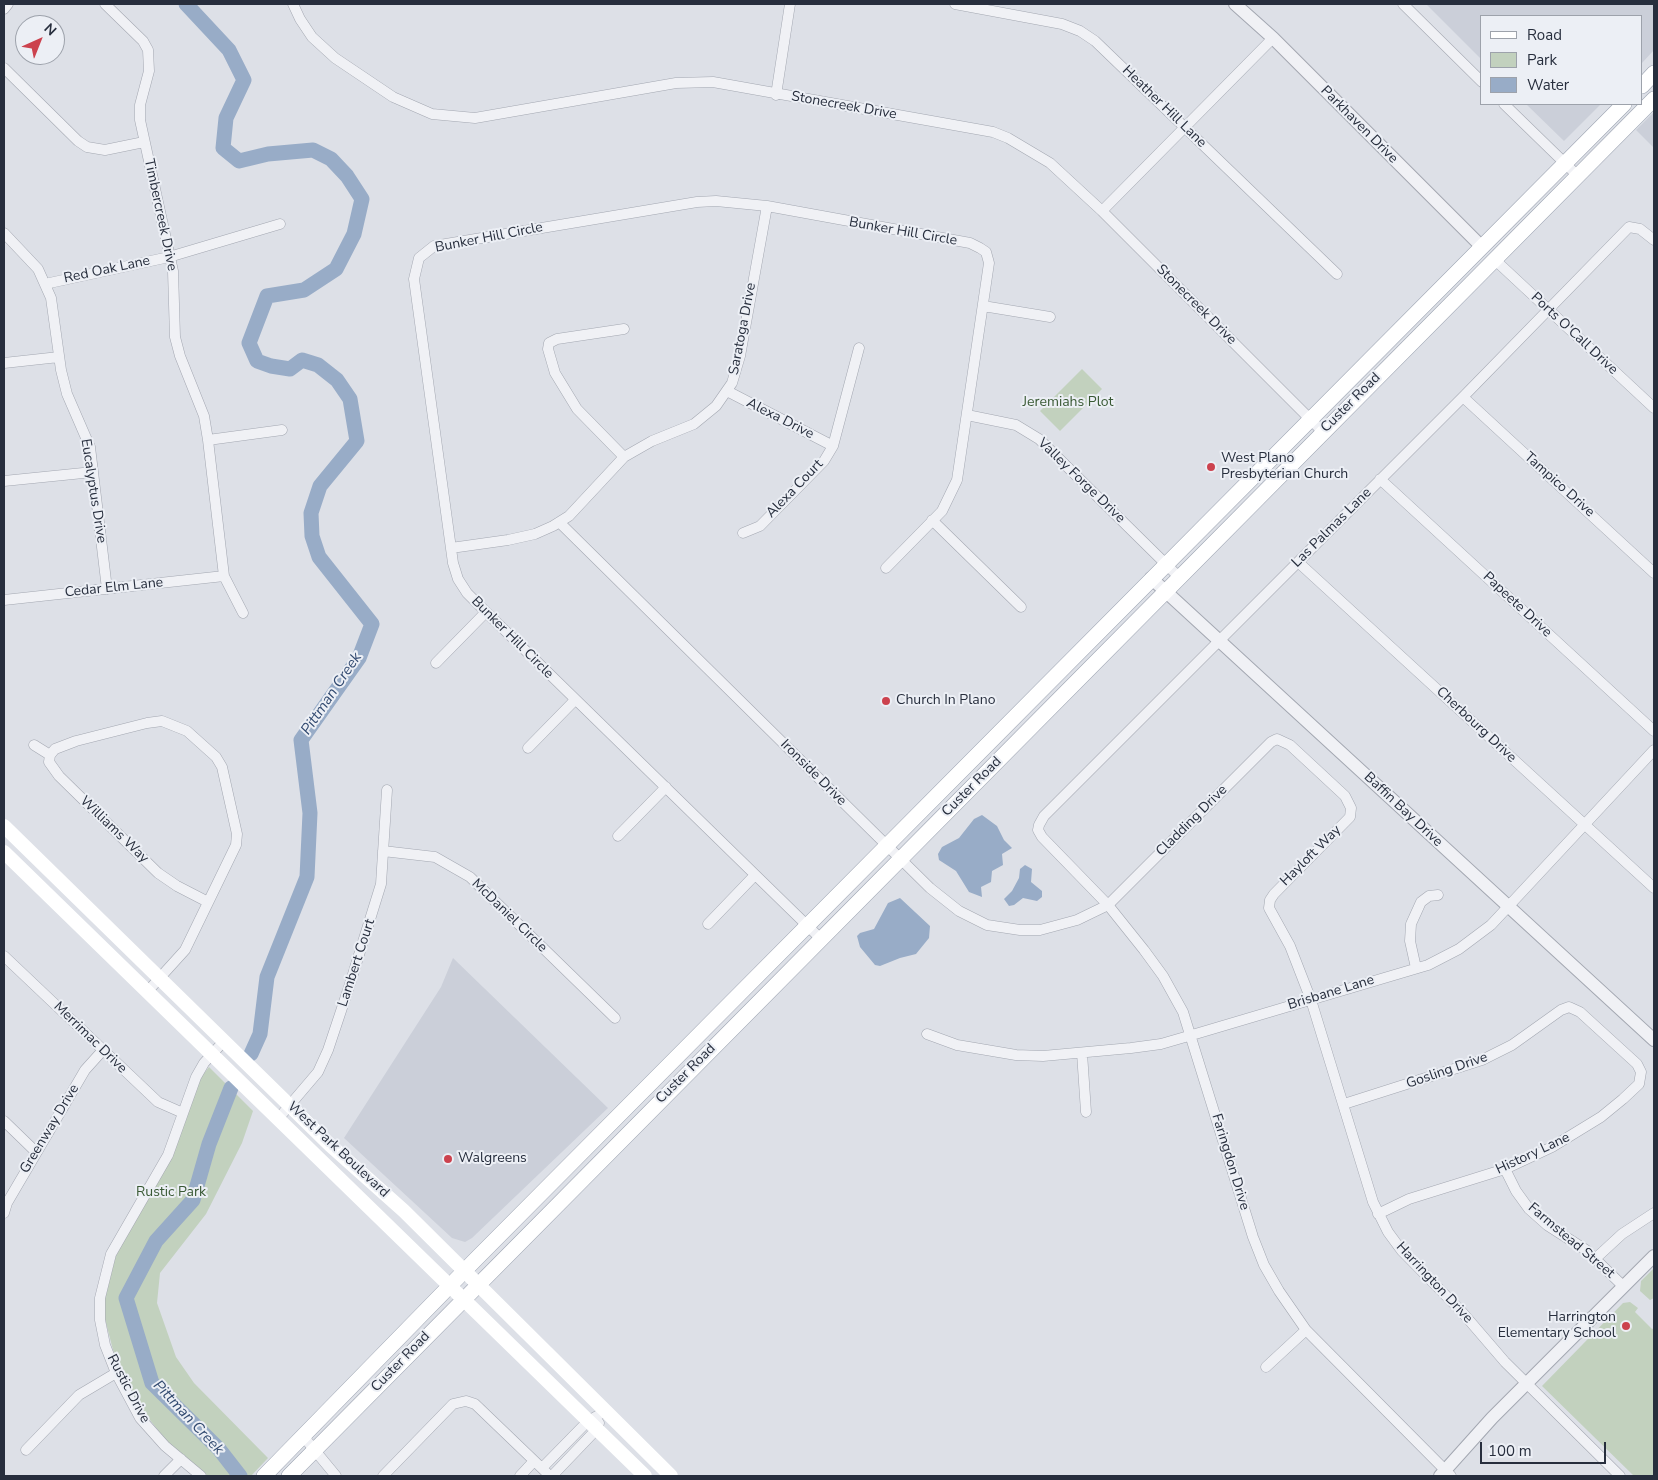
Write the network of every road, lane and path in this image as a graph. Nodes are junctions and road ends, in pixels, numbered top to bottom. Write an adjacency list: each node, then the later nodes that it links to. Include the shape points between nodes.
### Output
1 (8, 4): 8 (street)
2 (105, 4): 17 (street, Timbercreek Drive, via 148,50 149,71 140,105)
3 (293, 4): 12 (street, Stonecreek Drive, via 312,37 338,60 393,97 439,115 475,118 676,83 713,82)
4 (790, 4): 12 (street)
5 (955, 4): 16 (street, Heather Hill Lane, via 1062,24 1080,31 1095,41)
6 (1235, 4): 9 (street, Parkhaven Drive)
7 (1403, 4): 11 (street)
8 (4, 8)
9 (1273, 38): 16 (street); 25 (street, Parkhaven Drive)
10 (4, 68): 17 (street, via 87,147 104,150)
11 (1480, 80)
12 (776, 94): 21 (street, Stonecreek Drive, via 992,132 1028,148 1050,163)
13 (1654, 98): 19 (main road, Custer Road)
14 (1505, 105): 18 (street)
15 (1623, 105): 18 (main road, Custer Road)
16 (1185, 127): 21 (street); 28 (street, Heather Hill Lane)
17 (144, 142): 26 (street, Timbercreek Drive)
18 (1564, 164): 19 (street); 25 (main road, Custer Road)
19 (1578, 176): 27 (main road, Custer Road)
20 (767, 206): 30 (street, Bunker Hill Circle, via 970,243 986,252 989,263); 37 (street, Saratoga Drive, via 740,356); 53 (street, Bunker Hill Circle, via 697,202 434,246 419,258 414,279)
21 (1102, 211): 41 (street, Stonecreek Drive)
22 (280, 224): 26 (street, Red Oak Lane)
23 (4, 234): 29 (street, Eucalyptus Drive, via 38,269)
24 (1654, 240): 31 (street, Las Palmas Lane, via 1640,229 1629,227)
25 (1482, 247): 27 (main road); 41 (main road, Custer Road)
26 (169, 257): 29 (street, Red Oak Lane); 44 (street, Timbercreek Drive, via 174,279 175,337 204,416)
27 (1494, 259): 31 (street, Ports O'Call Drive); 43 (main road, Custer Road)
28 (1337, 274)
29 (45, 284): 35 (street, Eucalyptus Drive, via 51,298)
30 (983, 306): 32 (street); 40 (street, Bunker Hill Circle)
31 (1548, 310): 38 (street, Las Palmas Lane); 39 (street, Ports O'Call Drive)
32 (1050, 317)
33 (624, 329): 46 (street, via 557,339 549,343 548,349 556,373 577,410)
34 (859, 348): 45 (street, Alexa Court)
35 (59, 357): 36 (street); 47 (street, Eucalyptus Drive, via 67,394 90,447)
36 (4, 363)
37 (727, 391): 45 (street, Alexa Drive); 46 (street, Saratoga Drive, via 716,406 694,424 652,441)
38 (1463, 398): 48 (street, Las Palmas Lane); 57 (street, Tampico Drive)
39 (1654, 408)
40 (967, 414): 50 (street, Bunker Hill Circle, via 957,480 942,511); 55 (street, Valley Forge Drive, via 1010,423 1039,439)
41 (1310, 419): 43 (street, Stonecreek Drive); 55 (main road, Custer Road)
42 (282, 430): 44 (street)
43 (1323, 432): 59 (main road, Custer Road)
44 (208, 440): 58 (street, Timbercreek Drive)
45 (833, 446): 52 (street, Alexa Court, via 824,461 760,526)
46 (624, 457): 51 (street, Saratoga Drive, via 569,516)
47 (94, 472): 49 (street); 61 (street, Eucalyptus Drive)
48 (1380, 479): 54 (street, Las Palmas Lane); 70 (street, Papeete Drive)
49 (4, 481)
50 (932, 520): 56 (street, Bunker Hill Circle); 64 (street)
51 (559, 522): 53 (street, Saratoga Drive, via 535,534); 82 (street, Ironside Drive)
52 (744, 533)
53 (451, 548): 65 (street, Bunker Hill Circle, via 458,579)
54 (1298, 562): 67 (street, Las Palmas Lane); 78 (street, Cherbourg Drive)
55 (1165, 564): 59 (street, Valley Forge Drive); 60 (main road, Custer Road)
56 (886, 568)
57 (1654, 573)
58 (224, 576): 61 (street, Cedar Elm Lane); 66 (street, Timbercreek Drive)
59 (1179, 577): 62 (main road, Custer Road)
60 (1151, 578): 62 (street, Baffin Bay Drive); 82 (main road, Custer Road)
61 (107, 589): 63 (street, Cedar Elm Lane)
62 (1165, 591): 67 (street, Baffin Bay Drive); 85 (main road, Custer Road)
63 (4, 600)
64 (1021, 607)
65 (486, 612): 68 (street); 69 (street, Bunker Hill Circle)
66 (243, 613)
67 (1218, 640): 80 (street, Las Palmas Lane, via 1044,816); 92 (street, Baffin Bay Drive)
68 (436, 663)
69 (575, 700): 72 (street); 75 (street, Bunker Hill Circle)
70 (1654, 731)
71 (34, 745): 74 (street)
72 (528, 748)
73 (1654, 750): 78 (street, Brisbane Lane)
74 (50, 755): 89 (street, Williams Way, via 49,762 59,776 158,873); 89 (street, via 55,749 76,741 162,721 187,732 216,757 222,767 237,834 236,846)
75 (666, 787): 81 (street); 86 (street, Bunker Hill Circle)
76 (387, 790): 83 (street, Lambert Court)
77 (1351, 808): 90 (street, Hayloft Way, via 1350,817 1274,894); 91 (street, Cladding Drive, via 1348,800 1290,745 1277,739)
78 (1585, 825): 87 (street, Cherbourg Drive); 92 (street, Brisbane Lane)
79 (4, 826): 98 (main road, West Park Boulevard)
80 (1038, 830): 91 (street, Faringdon Drive, via 1042,838)
81 (618, 836)
82 (887, 846): 85 (street, Ironside Drive); 94 (main road, Custer Road)
83 (383, 851): 101 (street, McDaniel Circle, via 436,857 470,877); 111 (street, Lambert Court, via 381,884 375,907 328,1050 318,1072)
84 (4, 852): 99 (main road, West Park Boulevard)
85 (901, 859): 91 (street, Ironside Drive, via 945,902 973,919 994,926 1040,930 1077,920); 95 (main road, Custer Road)
86 (755, 875): 93 (street); 94 (street, Bunker Hill Circle)
87 (1654, 888)
88 (1438, 895): 97 (street, via 1429,896 1421,902 1411,924 1410,941)
89 (208, 902): 98 (street, via 185,950)
90 (1269, 904): 100 (street, Harrington Drive)
91 (1108, 905): 103 (street, Faringdon Drive, via 1163,976)
92 (1508, 907): 97 (street, Brisbane Lane, via 1460,949); 104 (street, Baffin Bay Drive)
93 (708, 924)
94 (807, 926): 95 (street, Bunker Hill Circle); 125 (main road, Custer Road)
95 (821, 939): 126 (main road, Custer Road)
96 (4, 956): 106 (street, Merrimac Drive)
97 (1416, 968): 100 (street, Brisbane Lane)
98 (160, 979): 99 (street); 105 (main road, West Park Boulevard)
99 (147, 992): 108 (main road, West Park Boulevard)
100 (1311, 1000): 103 (street, Brisbane Lane); 110 (street, Harrington Drive)
101 (615, 1018)
102 (927, 1034): 107 (street, Brisbane Lane, via 957,1045 1016,1055)
103 (1192, 1035): 107 (street, Brisbane Lane, via 1154,1045); 130 (street, Faringdon Drive, via 1253,1237 1271,1279)
104 (1654, 1040)
105 (224, 1041): 108 (street, Rustic Drive); 111 (main road, West Park Boulevard)
106 (103, 1050): 113 (street, Merrimac Drive, via 158,1102); 116 (street, Greenway Drive, via 85,1070)
107 (1082, 1053): 112 (street)
108 (212, 1054): 113 (street, Rustic Drive, via 196,1077); 114 (main road, West Park Boulevard)
109 (1641, 1076): 110 (street, Gosling Drive, via 1637,1064 1580,1012 1569,1007 1512,1045 1482,1060); 117 (street, History Lane, via 1636,1088 1601,1117 1552,1147)
110 (1344, 1104): 122 (street, Harrington Drive)
111 (291, 1106): 114 (street, Lambert Court); 118 (main road, West Park Boulevard)
112 (1086, 1112)
113 (183, 1113): 132 (street, Rustic Drive, via 168,1155 118,1241 104,1276 100,1320)
114 (278, 1119): 119 (main road, West Park Boulevard)
115 (4, 1121): 116 (street)
116 (36, 1152): 120 (street, Greenway Drive)
117 (1505, 1169): 122 (street, History Lane, via 1409,1199); 124 (street, Farmstead Street, via 1529,1209)
118 (357, 1170): 119 (main road); 125 (main road, West Park Boulevard)
119 (344, 1183): 127 (main road, West Park Boulevard)
120 (4, 1213)
121 (1654, 1213): 124 (street, via 1622,1234)
122 (1378, 1214): 133 (street, Harrington Drive, via 1402,1251)
123 (1654, 1256): 128 (street)
124 (1596, 1258): 128 (street, Farmstead Street)
125 (464, 1271): 126 (main road, West Park Boulevard); 127 (main road, Custer Road)
126 (478, 1284): 129 (main road, Custer Road); 134 (main road, West Park Boulevard)
127 (449, 1286): 129 (main road, West Park Boulevard); 136 (main road, Custer Road)
128 (1623, 1286): 133 (street)
129 (462, 1299): 135 (main road, West Park Boulevard); 138 (main road, Custer Road)
130 (1306, 1330): 131 (street); 141 (street, Faringdon Drive)
131 (1266, 1367)
132 (116, 1373): 137 (street, via 79,1395); 139 (street, Rustic Drive, via 144,1423 164,1446)
133 (1526, 1383): 141 (street); 152 (street, Harrington Drive)
134 (604, 1412): 135 (street); 151 (main road, West Park Boulevard)
135 (592, 1425): 140 (street); 149 (street); 150 (main road, West Park Boulevard)
136 (303, 1436): 138 (street); 144 (main road, Custer Road)
137 (26, 1450)
138 (314, 1450): 145 (main road, Custer Road); 146 (street)
139 (181, 1459): 142 (street); 143 (street, Rustic Drive)
140 (538, 1465): 147 (street, via 474,1404 466,1401 453,1404); 148 (street); 149 (street)
141 (1445, 1474)
142 (164, 1476)
143 (201, 1476)
144 (264, 1476)
145 (289, 1476)
146 (336, 1476)
147 (382, 1476)
148 (520, 1476)
149 (551, 1476)
150 (645, 1476)
151 (671, 1476)
152 (1620, 1476)

